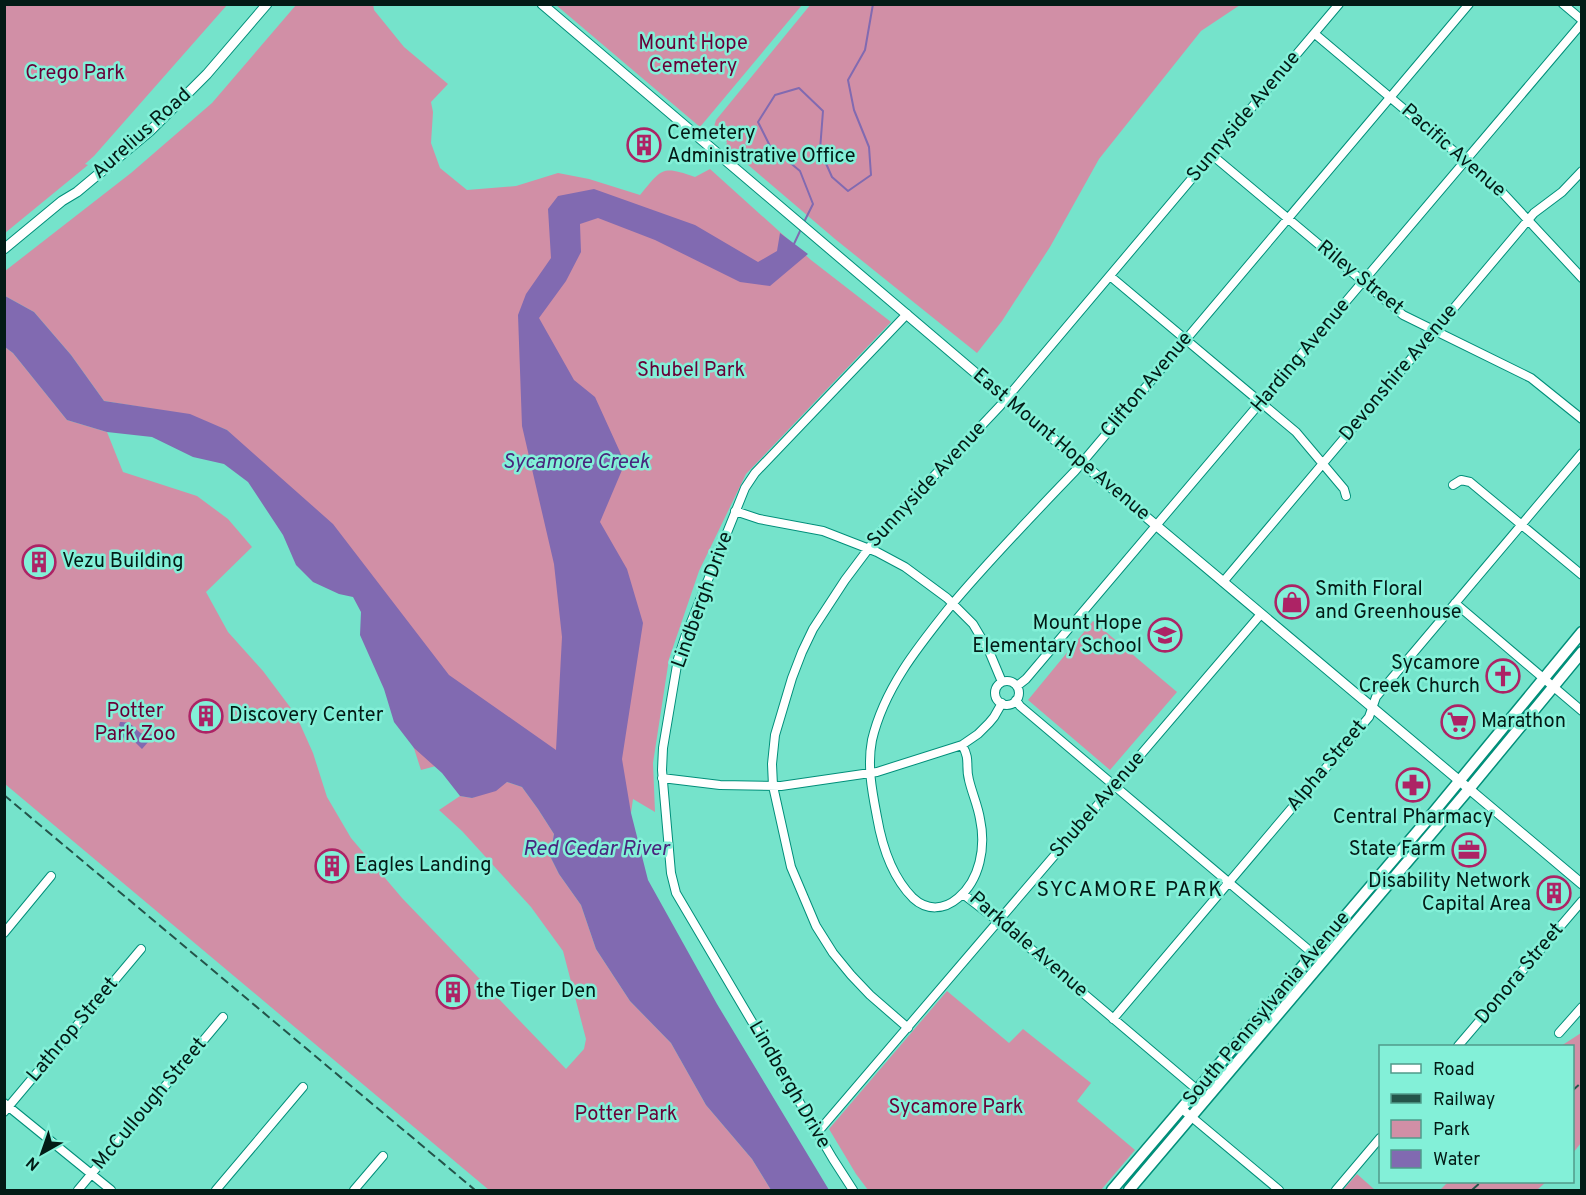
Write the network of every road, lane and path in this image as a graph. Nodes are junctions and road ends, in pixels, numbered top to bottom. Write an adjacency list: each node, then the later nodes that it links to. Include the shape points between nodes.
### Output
1 (267, 4): 14 (street, Aurelius Road, via 207,74 150,131)
2 (542, 4): 18 (street, East Mount Hope Avenue)
3 (1339, 4): 7 (street, Sunnyside Avenue)
4 (1469, 4): 8 (street, Clifton Avenue)
5 (1563, 4): 6 (street)
6 (1581, 22): 10 (street, Harding Avenue)
7 (1315, 34): 8 (street, Pacific Avenue); 9 (street, Sunnyside Avenue)
8 (1390, 97): 10 (street, Pacific Avenue); 12 (street, Clifton Avenue)
9 (1212, 155): 12 (street, Riley Street); 15 (street, Sunnyside Avenue)
10 (1466, 160): 13 (street, Pacific Avenue); 17 (street, Harding Avenue)
11 (1581, 171): 13 (street, Devonshire Avenue)
12 (1288, 218): 17 (street, Riley Street); 20 (street, Clifton Avenue)
13 (1529, 219): 16 (street, Pacific Avenue); 19 (street, Devonshire Avenue)
14 (4, 249)
15 (1110, 276): 20 (street); 21 (street, Sunnyside Avenue)
16 (1581, 278)
17 (1364, 281): 19 (street, Riley Street, via 1403,315); 22 (street, Harding Avenue)
18 (907, 314): 21 (street, East Mount Hope Avenue); 29 (street, Lindbergh Drive, via 754,473)
19 (1435, 330): 23 (street, Riley Street, via 1531,378); 26 (street, Devonshire Avenue)
20 (1186, 339): 22 (street); 25 (street, Clifton Avenue)
21 (1006, 399): 25 (street, East Mount Hope Avenue); 32 (street, Sunnyside Avenue)
22 (1261, 402): 26 (street, via 1296,432); 31 (street, Harding Avenue)
23 (1581, 419)
24 (1581, 453): 30 (street, Alpha Street)
25 (1082, 462): 31 (street, East Mount Hope Avenue); 36 (street, Clifton Avenue)
26 (1322, 464): 28 (street); 34 (street, Devonshire Avenue)
27 (1454, 485): 30 (street, via 1461,480 1470,482)
28 (1346, 496)
29 (735, 511): 32 (street, via 823,531); 50 (street, Lindbergh Drive, via 678,659 663,748)
30 (1521, 525): 33 (street); 35 (street, Alpha Street)
31 (1157, 526): 34 (street, East Mount Hope Avenue); 42 (street, Harding Avenue)
32 (868, 548): 36 (street, via 905,567); 53 (street, Sunnyside Avenue, via 813,629 799,660 775,735)
33 (1581, 575)
34 (1223, 582): 37 (street, East Mount Hope Avenue)
35 (1455, 603): 40 (street); 46 (street, Alpha Street, via 1376,697)
36 (953, 604): 41 (street, via 973,624); 49 (street, Clifton Avenue, via 918,648 892,690 872,742)
37 (1261, 614): 46 (street, East Mount Hope Avenue); 52 (street, Shubel Avenue)
38 (1581, 633): 40 (main road, South Pennsylvania Avenue)
39 (1581, 652): 43 (main road, South Pennsylvania Avenue)
40 (1543, 678): 43 (street); 51 (main road, South Pennsylvania Avenue)
41 (1002, 682): 42 (street); 45 (street, via 996,693)
42 (1017, 686): 44 (street)
43 (1553, 686): 47 (street); 54 (main road, South Pennsylvania Avenue)
44 (1016, 700): 45 (street); 52 (street)
45 (1002, 703): 48 (street, via 989,723)
46 (1372, 707): 51 (street, East Mount Hope Avenue); 56 (street, Alpha Street, via 1369,717)
47 (1581, 711)
48 (962, 745): 49 (street); 58 (street, Parkdale Avenue, via 968,758 968,777 982,842 975,877)
49 (870, 774): 53 (street); 58 (street, Clifton Avenue, via 881,842 909,894 933,908 952,903)
50 (662, 778): 53 (street); 77 (street, Lindbergh Drive, via 676,893)
51 (1460, 781): 54 (street, East Mount Hope Avenue); 63 (main road, South Pennsylvania Avenue)
52 (1115, 785): 56 (street); 60 (street, Shubel Avenue)
53 (773, 786): 68 (street, Sunnyside Avenue, via 791,867 816,926 850,975)
54 (1469, 789): 57 (street, East Mount Hope Avenue); 64 (main road, South Pennsylvania Avenue)
55 (51, 876): 61 (street)
56 (1229, 882): 63 (street); 67 (street, Alpha Street)
57 (1581, 884)
58 (963, 894): 60 (street, Parkdale Avenue)
59 (1581, 901): 70 (street, Donora Street)
60 (998, 921): 67 (street, Parkdale Avenue); 68 (street, Shubel Avenue)
61 (4, 933)
62 (141, 949): 74 (street, Lathrop Street)
63 (1314, 953): 64 (street); 72 (main road, South Pennsylvania Avenue)
64 (1323, 962): 73 (main road, South Pennsylvania Avenue)
65 (1581, 1007): 69 (street)
66 (223, 1017): 80 (street, McCullough Street)
67 (1113, 1019): 72 (street, Parkdale Avenue)
68 (908, 1028): 77 (street, Shubel Avenue)
69 (1559, 1033)
70 (1460, 1045)
71 (303, 1087): 83 (street)
72 (1198, 1090): 73 (street, Parkdale Avenue); 75 (main road, South Pennsylvania Avenue)
73 (1207, 1098): 76 (main road, South Pennsylvania Avenue)
74 (6, 1107): 80 (street)
75 (1182, 1109): 76 (street); 86 (main road, South Pennsylvania Avenue)
76 (1191, 1117): 87 (main road, South Pennsylvania Avenue); 88 (street)
77 (817, 1133): 85 (street, Lindbergh Drive)
78 (1379, 1139): 89 (street)
79 (383, 1156): 84 (street)
80 (92, 1174): 81 (street, McCullough Street); 82 (street)
81 (78, 1191)
82 (111, 1191)
83 (216, 1191)
84 (354, 1191)
85 (853, 1191)
86 (1112, 1191)
87 (1129, 1191)
88 (1279, 1191)
89 (1336, 1191)

